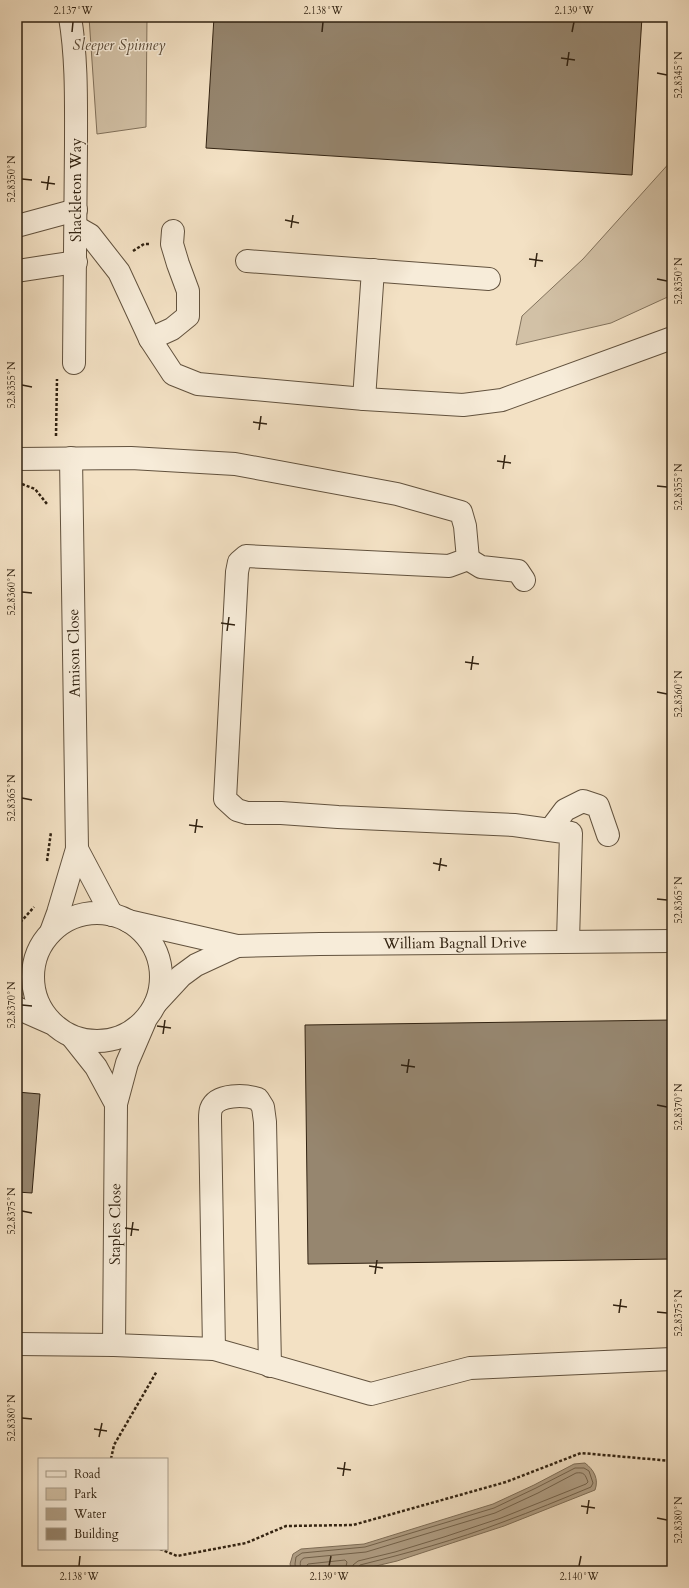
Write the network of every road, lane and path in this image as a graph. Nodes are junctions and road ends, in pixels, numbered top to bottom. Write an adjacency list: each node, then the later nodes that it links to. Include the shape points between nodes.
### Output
1 (70, 17): 2 (street, Shackleton Way, via 76,88)
2 (76, 219): 3 (street); 6 (street, Shackleton Way); 11 (street, via 119,272)
3 (17, 226)
4 (173, 231): 11 (street, via 172,244 188,291 188,316)
5 (247, 261): 7 (street)
6 (76, 262): 8 (street); 12 (street, Shackleton Way)
7 (373, 270): 9 (street); 13 (street)
8 (17, 271)
9 (489, 279)
10 (672, 338): 13 (street, via 502,400 463,405)
11 (150, 339): 13 (street, via 173,374 198,384)
12 (74, 363): 14 (path, via 57,370)
13 (364, 399)
14 (56, 439)
15 (71, 458): 16 (street); 19 (street, via 131,458 235,464 397,494 461,512 466,526); 24 (street, Amison Close)
16 (17, 459)
17 (17, 482): 18 (path, via 35,488)
18 (49, 506)
19 (468, 559): 20 (street, via 481,567 518,571); 22 (street, via 449,566 246,556 240,562 237,572 225,799 237,810 247,813 454,821)
20 (524, 580)
21 (52, 828): 25 (path)
22 (550, 830): 23 (street, via 565,810 583,801 598,806); 30 (street, via 571,833)
23 (608, 835)
24 (77, 849): 27 (street, Amison Close); 29 (street, Amison Close, via 58,913)
25 (46, 866)
26 (35, 906): 28 (path)
27 (120, 918): 29 (street, via 103,913 85,913 62,922); 32 (street, William Bagnall Drive); 35 (street, via 140,929 153,944 160,963 161,984)
28 (17, 926)
29 (48, 935): 33 (street); 36 (street, via 35,957 32,978 35,998 43,1015)
30 (568, 941): 31 (street, William Bagnall Drive); 32 (street, William Bagnall Drive)
31 (672, 941)
32 (237, 946): 35 (street, William Bagnall Drive, via 196,965 181,976)
33 (17, 955)
34 (17, 1008): 36 (street)
35 (151, 1012): 37 (street, via 130,1033 111,1041 92,1042); 38 (street, Staples Close, via 127,1064)
36 (52, 1024): 37 (street)
37 (73, 1038): 38 (street, Staples Close, via 96,1067)
38 (116, 1104): 40 (street, Staples Close)
39 (17, 1344): 40 (street)
40 (114, 1345): 41 (street)
41 (156, 1346): 42 (street); 45 (path, via 158,1369 114,1445)
42 (214, 1349): 44 (street); 44 (street, via 211,1109 222,1098 249,1096 258,1099 263,1107 265,1122)
43 (672, 1358): 44 (street, via 470,1368 371,1394)
44 (270, 1366)
45 (111, 1458)
46 (672, 1461): 47 (path, via 581,1453 506,1482 353,1525 286,1526 246,1543 177,1556)
47 (162, 1550)

